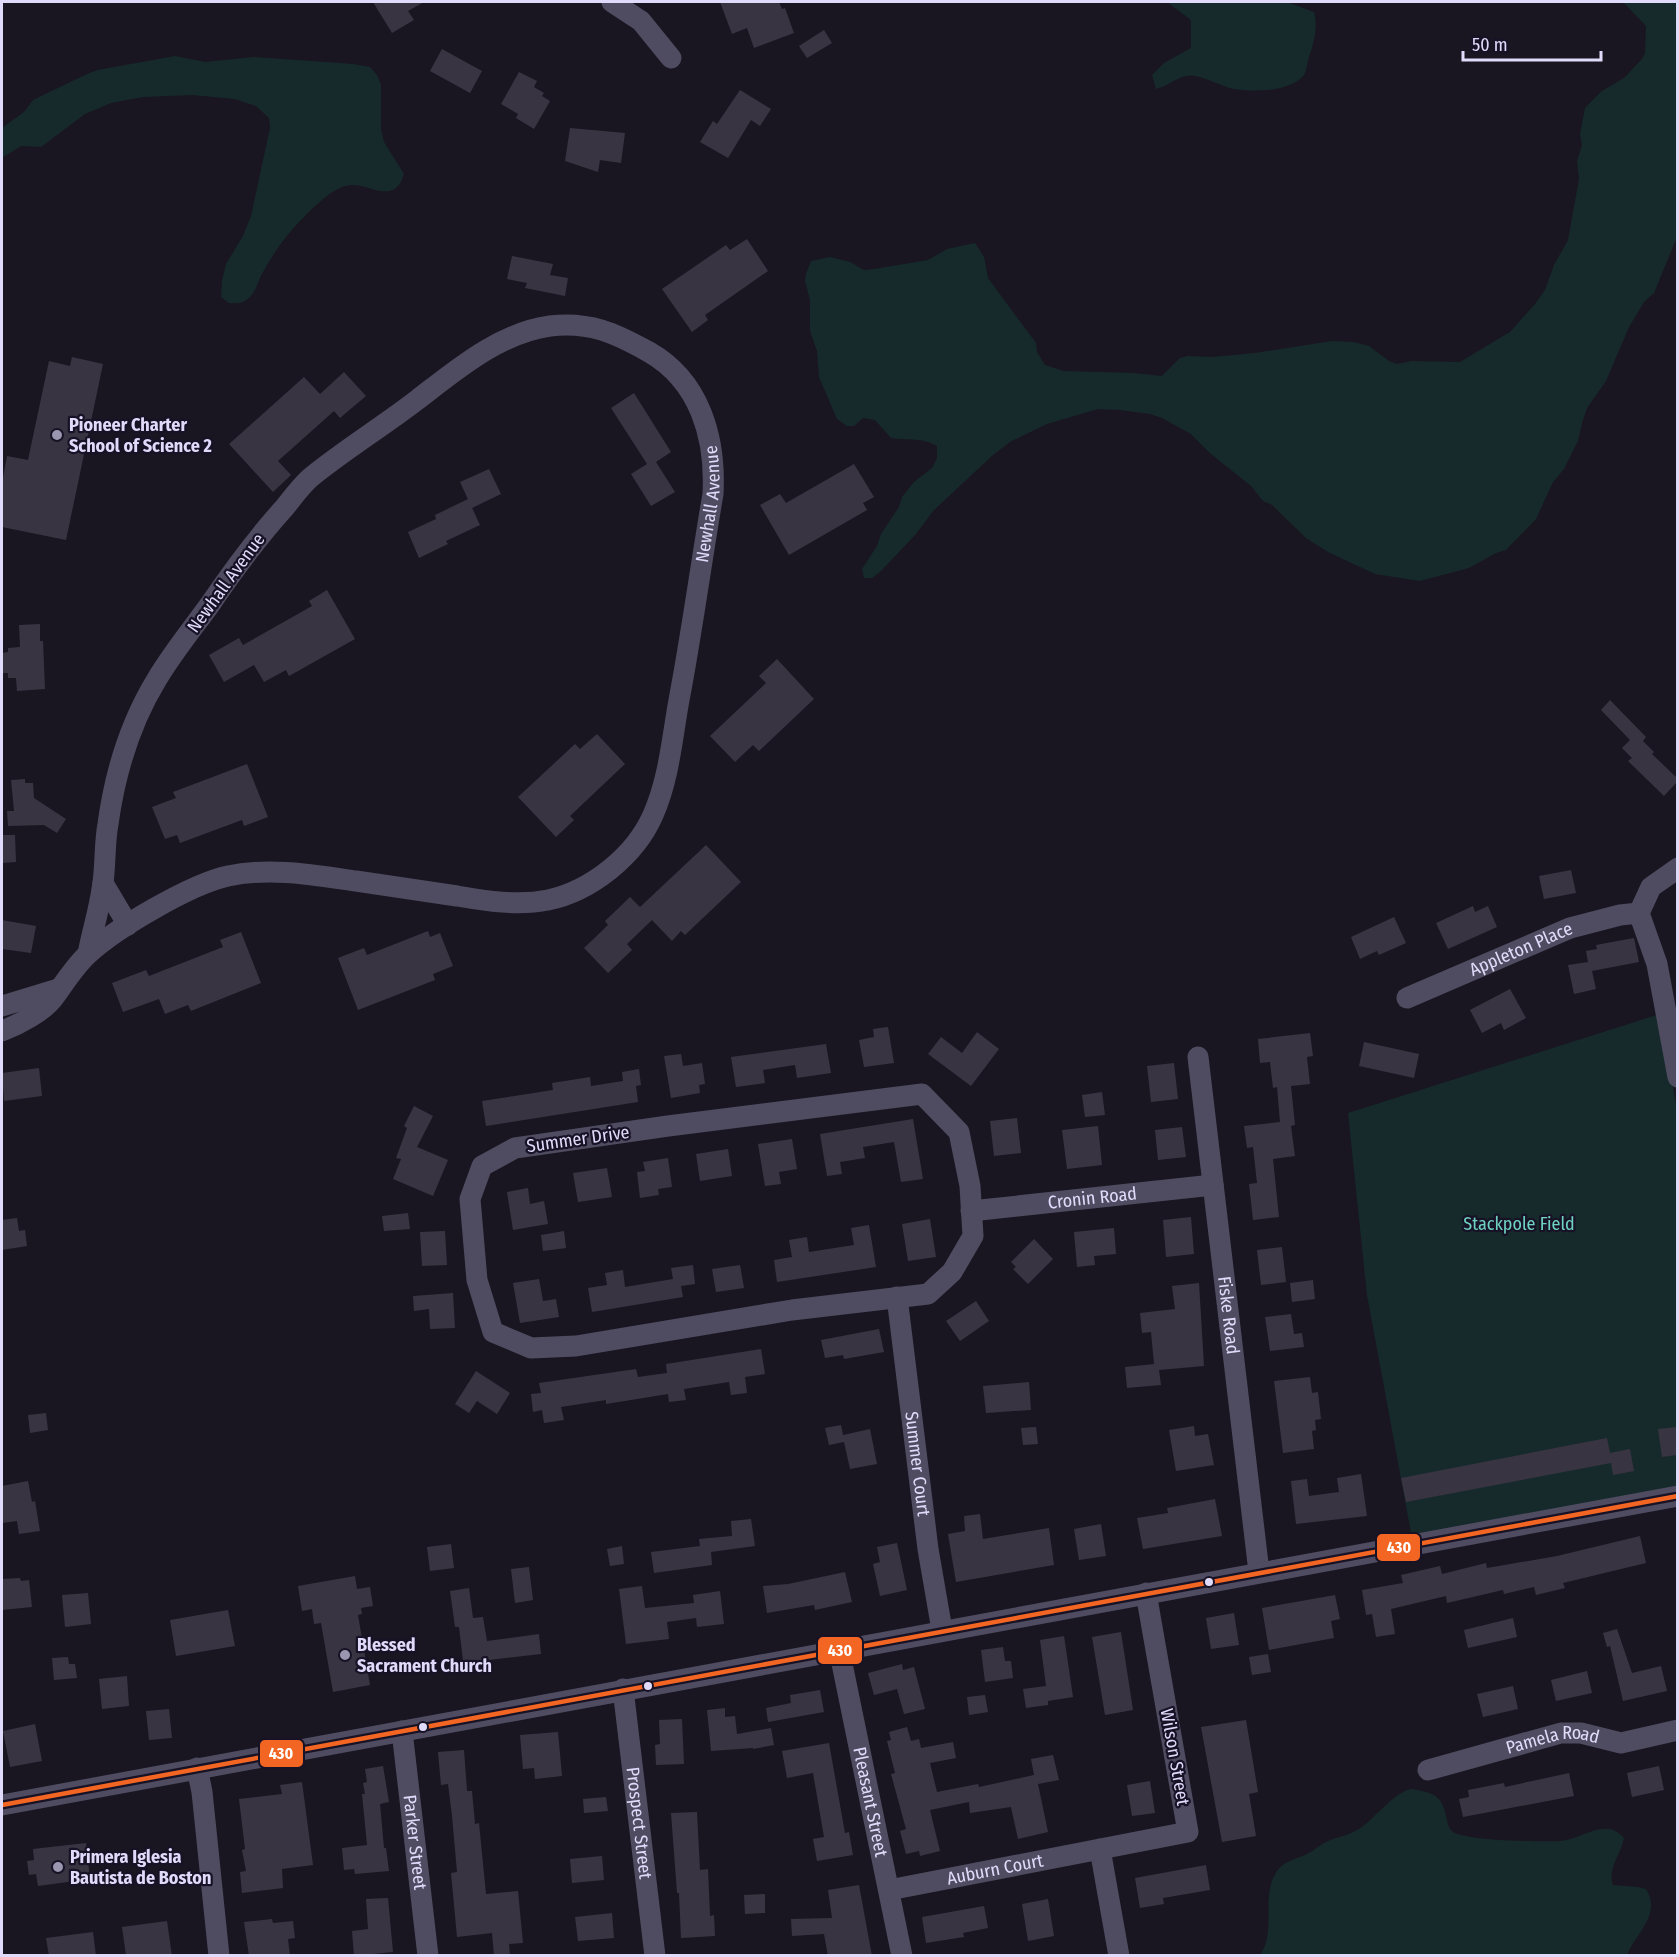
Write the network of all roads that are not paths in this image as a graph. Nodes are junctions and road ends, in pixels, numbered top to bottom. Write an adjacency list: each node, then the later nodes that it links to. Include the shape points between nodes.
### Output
1 (612, 2): 2 (street, via 638,18)
2 (671, 58)
3 (1677, 868): 5 (street, via 1651,887)
4 (103, 883): 6 (street); 6 (street, Newhall Avenue, via 108,825 122,756 144,701 259,536 308,480 446,377 490,348 531,330 593,326 657,357 685,383 711,444 713,494 668,766 652,816 627,854 585,886 564,896 529,902 483,900 312,874 264,872 227,876 165,903); 7 (street, Newhall Avenue)
5 (1639, 914): 9 (street, Appleton Place, via 1570,928); 13 (street, via 1656,964)
6 (128, 925): 7 (street, Newhall Avenue)
7 (88, 954): 8 (street, Newhall Avenue)
8 (58, 989): 10 (street); 11 (street, Newhall Avenue, via 38,1011)
9 (1407, 998)
10 (2, 1006)
11 (2, 1031)
12 (1198, 1057): 14 (street, Fiske Road)
13 (1677, 1077)
14 (1213, 1185): 15 (street, Cronin Road); 18 (street, Fiske Road)
15 (971, 1212): 16 (street, Summer Drive, via 974,1236 952,1272 928,1294); 16 (street, Summer Drive, via 970,1186 958,1132 922,1094 515,1148 482,1166 470,1198 477,1280 493,1332 531,1348 576,1346)
16 (897, 1297): 20 (street, Summer Court, via 928,1550)
17 (1677, 1496): 18 (street)
18 (1259, 1572): 19 (street)
19 (1146, 1593): 20 (street); 28 (street, Wilson Street, via 1188,1833)
20 (942, 1630): 21 (street)
21 (839, 1649): 22 (street); 29 (street, Pleasant Street)
22 (623, 1689): 24 (street); 32 (street, Prospect Street)
23 (1677, 1730): 26 (street, Pamela Road, via 1621,1743 1581,1733 1561,1733)
24 (402, 1731): 25 (street); 31 (street, Parker Street)
25 (197, 1768): 27 (street); 30 (street)
26 (1428, 1770)
27 (2, 1805)
28 (1100, 1849): 29 (street, Auburn Court); 34 (street)
29 (889, 1890): 33 (street, Pleasant Street)
30 (219, 1956)
31 (428, 1956)
32 (655, 1956)
33 (902, 1956)
34 (1119, 1956)

